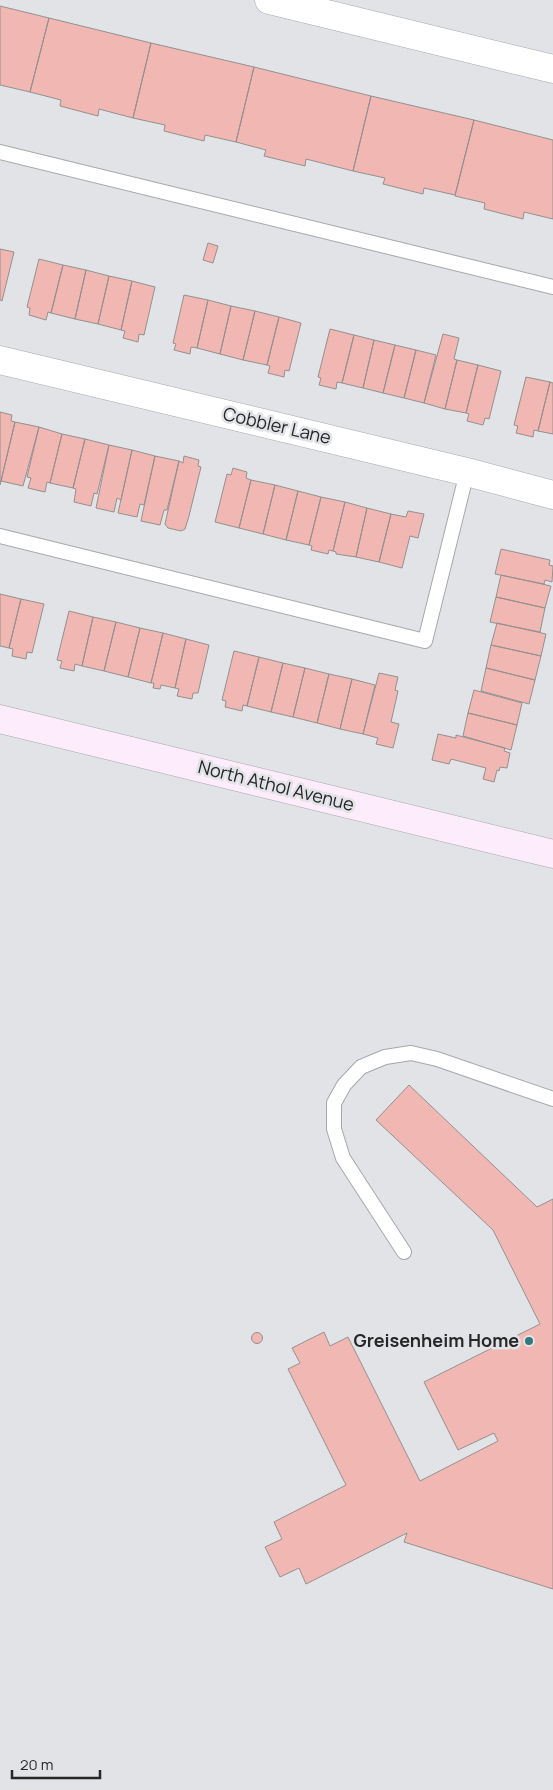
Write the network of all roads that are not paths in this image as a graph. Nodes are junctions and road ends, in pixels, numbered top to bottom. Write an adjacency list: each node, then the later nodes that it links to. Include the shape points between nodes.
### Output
1 (269, 0): 2 (street)
2 (305, 4): 3 (street)
3 (553, 69)
4 (0, 152): 5 (lane)
5 (553, 287)
6 (0, 360): 7 (street, Cobbler Lane)
7 (467, 472): 8 (street, Cobbler Lane); 9 (lane, via 425,640)
8 (553, 495)
9 (0, 536)
10 (0, 719): 11 (street, North Athol Avenue)
11 (553, 854)
12 (553, 1099): 13 (lane, via 411,1053 385,1057 361,1067 344,1085 334,1103 334,1129 343,1158)
13 (404, 1252)

